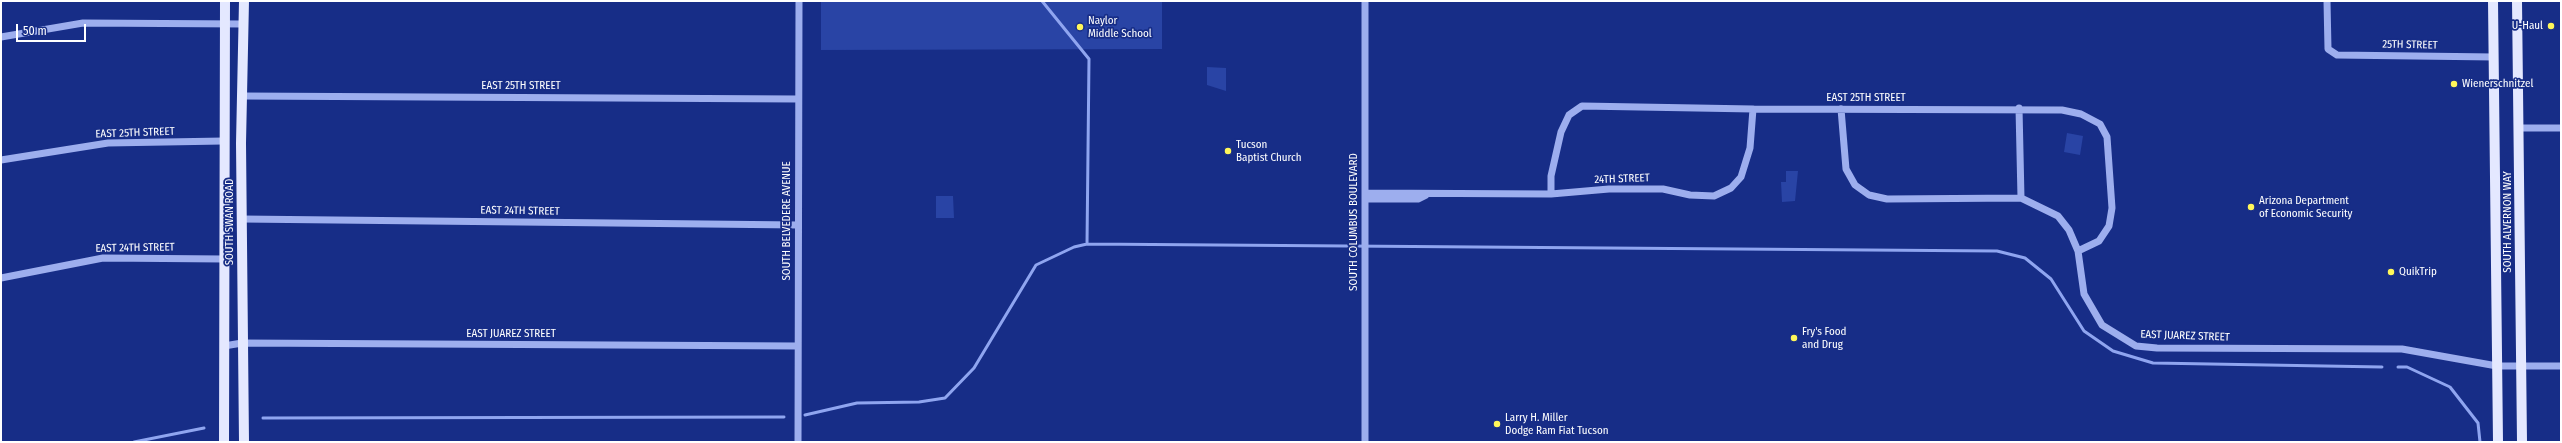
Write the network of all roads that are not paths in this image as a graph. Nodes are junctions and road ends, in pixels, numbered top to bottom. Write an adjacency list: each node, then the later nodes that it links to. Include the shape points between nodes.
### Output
1 (225, 1): 8 (main road, SOUTH SWAN ROAD)
2 (244, 1): 9 (main road, SOUTH SWAN ROAD)
3 (799, 1): 13 (street, SOUTH BELVEDERE AVENUE)
4 (1365, 1): 22 (street, SOUTH COLUMBUS BOULEVARD)
5 (2327, 1): 11 (street, 25TH STREET, via 2328,49 2337,55)
6 (2493, 1): 11 (main road, SOUTH ALVERNON WAY)
7 (2517, 1): 17 (main road, SOUTH ALVERNON WAY)
8 (224, 24): 9 (street); 10 (street, via 83,23); 19 (main road, SOUTH SWAN ROAD)
9 (243, 24): 12 (main road, SOUTH SWAN ROAD)
10 (1, 36)
11 (2494, 57): 32 (main road, SOUTH ALVERNON WAY)
12 (243, 96): 13 (street, EAST 25TH STREET); 24 (main road, SOUTH SWAN ROAD)
13 (798, 99): 25 (street, SOUTH BELVEDERE AVENUE)
14 (2019, 108): 15 (street, EAST 25TH STREET); 23 (street); 26 (street, EAST 25TH STREET, via 2062,110 2081,114 2100,124 2107,137 2112,208 2109,226 2099,241)
15 (1841, 109): 16 (street, EAST 25TH STREET); 23 (street, EAST JUAREZ STREET, via 1846,169 1855,185 1869,195 1887,199)
16 (1753, 110): 21 (street, 24TH STREET, via 1750,148 1741,177 1722,194 1704,196 1664,189 1609,189); 21 (street, EAST 25TH STREET, via 1582,106 1569,115 1561,132 1551,176)
17 (2520, 128): 18 (street); 34 (main road, SOUTH ALVERNON WAY)
18 (2561, 128)
19 (223, 142): 20 (street, EAST 25TH STREET, via 108,143); 27 (main road, SOUTH SWAN ROAD)
20 (1, 160)
21 (1551, 194): 22 (street, 24TH STREET, via 1427,195 1418,199)
22 (1365, 196): 38 (street, SOUTH COLUMBUS BOULEVARD)
23 (2021, 198): 26 (street, EAST JUAREZ STREET, via 2058,216 2069,230)
24 (242, 219): 25 (street, EAST 24TH STREET); 29 (main road, SOUTH SWAN ROAD)
25 (798, 224): 31 (street, SOUTH BELVEDERE AVENUE)
26 (2078, 251): 32 (street, EAST JUAREZ STREET, via 2084,294 2102,325 2136,346 2402,349)
27 (224, 258): 28 (street, EAST 24TH STREET, via 103,258); 30 (main road, SOUTH SWAN ROAD)
28 (1, 278)
29 (242, 343): 30 (street, EAST JUAREZ STREET); 31 (street, EAST JUAREZ STREET); 36 (main road, SOUTH SWAN ROAD)
30 (224, 346): 35 (main road, SOUTH SWAN ROAD)
31 (798, 346): 37 (street, SOUTH BELVEDERE AVENUE)
32 (2497, 366): 34 (street, EAST JUAREZ STREET); 39 (main road, SOUTH ALVERNON WAY)
33 (2561, 366): 34 (street, EAST JUAREZ STREET)
34 (2522, 367): 40 (main road, SOUTH ALVERNON WAY)
35 (224, 442)
36 (244, 442)
37 (798, 442)
38 (1365, 442)
39 (2498, 442)
40 (2522, 442)

